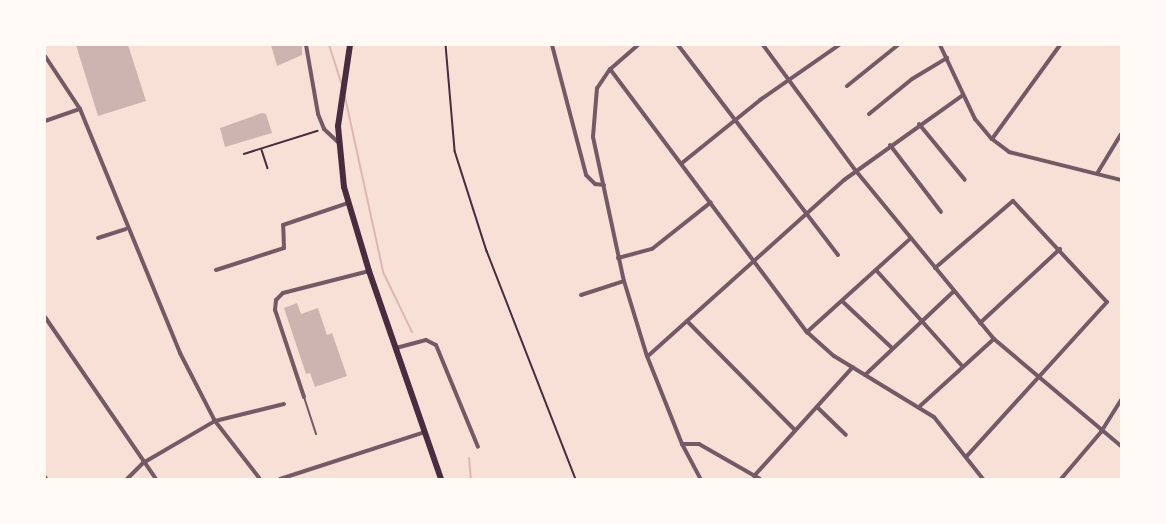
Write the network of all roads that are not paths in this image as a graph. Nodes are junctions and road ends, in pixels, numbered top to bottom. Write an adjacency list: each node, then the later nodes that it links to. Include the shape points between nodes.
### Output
1 (306, 45): 24 (street, via 318,114 324,129)
2 (350, 45): 24 (main road)
3 (552, 45): 31 (street, via 586,175 595,184)
4 (638, 45): 13 (street)
5 (678, 45): 19 (street)
6 (764, 45): 14 (street)
7 (839, 45): 14 (street)
8 (898, 45): 15 (street)
9 (940, 45): 12 (street)
10 (1060, 45): 23 (street)
11 (45, 56): 17 (street)
12 (948, 58): 16 (street); 18 (street, via 912,79)
13 (610, 69): 26 (street); 31 (street, via 597,88 592,117)
14 (789, 80): 19 (street); 27 (street)
15 (847, 86)
16 (963, 95): 21 (street); 23 (street, via 979,125)
17 (80, 109): 20 (street); 36 (street, via 113,186)
18 (869, 114)
19 (734, 120): 26 (street); 35 (street)
20 (45, 121)
21 (919, 124): 25 (street); 29 (street)
22 (1121, 134): 28 (street)
23 (992, 139): 28 (street, via 1009,152)
24 (338, 142): 33 (main road)
25 (890, 145): 27 (street); 34 (street)
26 (682, 163): 32 (street)
27 (856, 171): 35 (street); 38 (street)
28 (1098, 172): 30 (street)
29 (965, 180)
30 (1121, 180)
31 (604, 185): 41 (street)
32 (711, 202): 41 (street, via 652,249); 42 (street)
33 (348, 203): 44 (street, via 283,225 284,248); 46 (main road)
34 (941, 212)
35 (805, 215): 40 (street); 42 (street)
36 (126, 229): 37 (street); 69 (street, via 180,353)
37 (98, 238)
38 (911, 238): 43 (street); 45 (street)
39 (1060, 249): 43 (street, via 1013,201); 54 (street); 63 (street, via 1107,302)
40 (838, 255)
41 (618, 258): 47 (street)
42 (753, 261): 53 (street); 55 (street)
43 (935, 268): 48 (street)
44 (216, 270)
45 (876, 270): 50 (street); 52 (street)
46 (369, 271): 57 (main road); 64 (street, via 283,293 276,300 275,310)
47 (624, 281): 49 (street); 59 (street)
48 (954, 291): 52 (street); 54 (street)
49 (580, 295)
50 (842, 301): 55 (street); 58 (street)
51 (45, 317): 79 (street)
52 (921, 319): 58 (street); 60 (street)
53 (687, 321): 59 (street); 70 (street)
54 (980, 323): 56 (street)
55 (807, 332): 61 (street)
56 (994, 339): 60 (street); 63 (street)
57 (396, 348): 71 (main road); 77 (street, via 426,340 436,345)
58 (892, 348): 62 (street)
59 (647, 356): 75 (street)
60 (963, 367): 67 (street)
61 (853, 368): 62 (street); 68 (street)
62 (865, 375): 67 (street)
63 (1039, 380): 72 (street); 78 (street)
64 (304, 397): 73 (lane)
65 (1121, 400): 72 (street)
66 (284, 404): 69 (street)
67 (920, 406): 78 (street, via 947,429)
68 (817, 407): 70 (street); 74 (street)
69 (215, 421): 79 (street); 83 (street)
70 (795, 429): 80 (street)
71 (425, 432): 84 (street); 85 (main road)
72 (1101, 432): 76 (street); 89 (street)
73 (316, 435)
74 (846, 435)
75 (682, 444): 80 (street, via 699,444); 86 (street)
76 (1121, 446)
77 (478, 447)
78 (968, 456): 88 (street)
79 (143, 463): 81 (street); 82 (street)
80 (754, 476): 87 (street)
81 (127, 479)
82 (156, 479)
83 (260, 479)
84 (280, 479)
85 (441, 479)
86 (701, 479)
87 (760, 479)
88 (983, 479)
89 (1061, 479)

